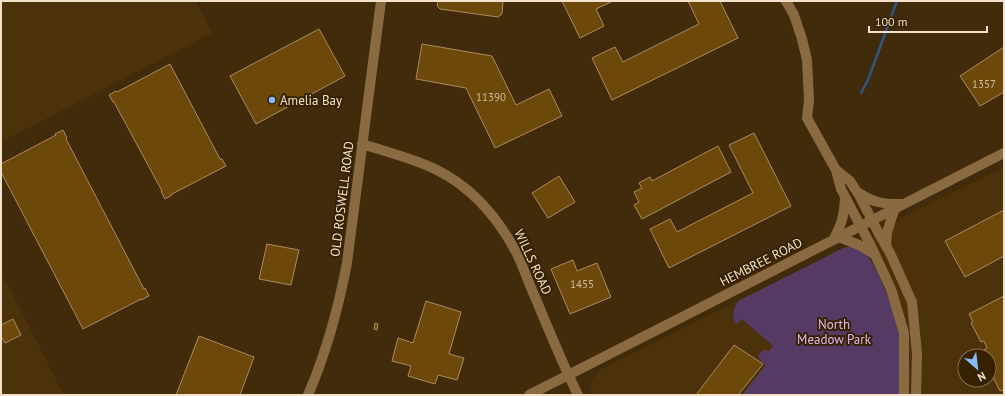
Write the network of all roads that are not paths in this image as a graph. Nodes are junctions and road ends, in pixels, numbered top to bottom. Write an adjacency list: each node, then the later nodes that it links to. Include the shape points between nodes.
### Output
1 (381, 1): 3 (street, OLD ROSWELL ROAD)
2 (786, 1): 5 (street, via 794,15 807,60 807,118)
3 (362, 144): 15 (street, WILLS ROAD, via 438,170 464,187 488,210 503,229 515,251); 16 (street, OLD ROSWELL ROAD, via 339,306)
4 (1004, 153): 8 (street, HEMBREE ROAD)
5 (836, 170): 6 (street, via 850,181); 7 (street)
6 (857, 191): 8 (street, via 872,201); 10 (street)
7 (845, 198): 11 (street); 12 (street, via 844,217)
8 (905, 204): 9 (street, HEMBREE ROAD)
9 (895, 208): 10 (street, HEMBREE ROAD); 13 (street, via 887,232)
10 (872, 220): 11 (street, HEMBREE ROAD); 13 (street)
11 (860, 226): 12 (street, HEMBREE ROAD); 14 (street)
12 (836, 239): 14 (street, via 859,244); 15 (street, HEMBREE ROAD)
13 (886, 246): 20 (street, via 912,302 917,354)
14 (874, 254): 19 (street, via 891,289 904,333)
15 (568, 375): 17 (street, HEMBREE ROAD); 18 (street, WILLS ROAD)
16 (308, 395)
17 (529, 395)
18 (578, 395)
19 (904, 395)
20 (916, 395)

